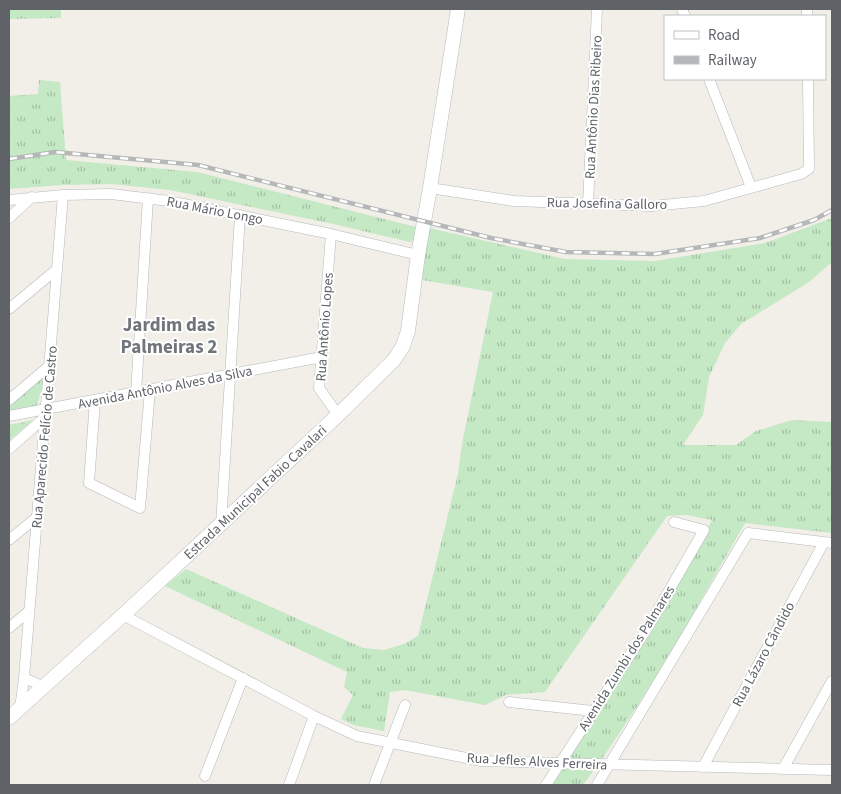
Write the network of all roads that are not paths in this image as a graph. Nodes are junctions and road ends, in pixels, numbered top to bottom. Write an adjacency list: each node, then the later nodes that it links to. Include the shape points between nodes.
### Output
1 (458, 9): 6 (street, Estrada Municipal Fabio Cavalari)
2 (597, 9): 11 (street, Rua Antônio Dias Ribeiro)
3 (709, 80): 5 (street)
4 (808, 80): 5 (street, Rua Josefina Galloro, via 809,168 801,174)
5 (751, 187): 11 (street, Rua Josefina Galloro, via 704,201 652,206)
6 (430, 188): 11 (street, Rua Josefina Galloro, via 514,201); 15 (street, Estrada Municipal Fabio Cavalari)
7 (63, 195): 8 (street, Rua Mário Longo); 9 (street, Rua Mário Longo, via 111,194); 16 (street, Rua Aparecido Felício de Castro)
8 (33, 197): 10 (street, Rua Mário Longo); 13 (street)
9 (148, 198): 12 (street, Rua Mário Longo); 22 (street)
10 (9, 200)
11 (588, 204)
12 (240, 215): 14 (street, Rua Mário Longo); 20 (street)
13 (9, 218)
14 (330, 234): 15 (street, Rua Mário Longo); 18 (street, Rua Antônio Lopes)
15 (418, 255): 26 (street, Estrada Municipal Fabio Cavalari, via 403,346 394,360)
16 (57, 269): 17 (street); 19 (street, Rua Aparecido Felício de Castro)
17 (9, 309)
18 (322, 357): 20 (street, Avenida Antônio Alves da Silva); 26 (street, Rua Antônio Lopes, via 319,388)
19 (49, 366): 23 (street); 25 (street, Rua Aparecido Felício de Castro)
20 (229, 375): 21 (street, Avenida Antônio Alves da Silva); 31 (street)
21 (150, 390): 22 (street, Avenida Antônio Alves da Silva); 24 (street, via 140,508 89,484)
22 (136, 392): 24 (street, Avenida Antônio Alves da Silva)
23 (9, 400)
24 (94, 400): 25 (street, Avenida Antônio Alves da Silva)
25 (46, 413): 27 (street, Avenida Antônio Alves da Silva); 28 (street); 29 (street, Rua Aparecido Felício de Castro)
26 (338, 415): 31 (street, Estrada Municipal Fabio Cavalari)
27 (9, 416)
28 (9, 449)
29 (37, 517): 32 (street); 34 (street, Rua Aparecido Felício de Castro)
30 (674, 522): 43 (street, Avenida Zumbi dos Palmares, via 704,530 648,627)
31 (221, 524): 35 (street, Estrada Municipal Fabio Cavalari)
32 (9, 540)
33 (828, 542): 48 (street, via 748,533); 49 (street, Rua Lázaro Cândido)
34 (30, 611): 36 (street); 37 (street, Rua Aparecido Felício de Castro)
35 (123, 615): 38 (street, Rua Jefles Alves Ferreira); 40 (street, Estrada Municipal Fabio Cavalari)
36 (9, 628)
37 (24, 678): 40 (street); 44 (street, Rua Aparecido Felício de Castro)
38 (243, 678): 45 (street, Rua Jefles Alves Ferreira); 52 (street)
39 (832, 681): 50 (street)
40 (45, 687): 44 (street, Estrada Municipal Fabio Cavalari)
41 (510, 702): 43 (street)
42 (404, 704): 46 (street)
43 (593, 711): 47 (street, Avenida Zumbi dos Palmares)
44 (14, 714)
45 (314, 716): 46 (street, Rua Jefles Alves Ferreira, via 357,736); 53 (street)
46 (390, 743): 47 (street, Rua Jefles Alves Ferreira, via 481,761); 54 (street)
47 (560, 763): 48 (street, Rua Jefles Alves Ferreira); 55 (street, Avenida Zumbi dos Palmares)
48 (611, 764): 49 (street, Rua Jefles Alves Ferreira); 56 (street)
49 (703, 767): 50 (street, Rua Jefles Alves Ferreira)
50 (783, 769): 51 (street, Rua Jefles Alves Ferreira)
51 (832, 770)
52 (204, 776)
53 (288, 785)
54 (374, 785)
55 (546, 785)
56 (597, 785)

